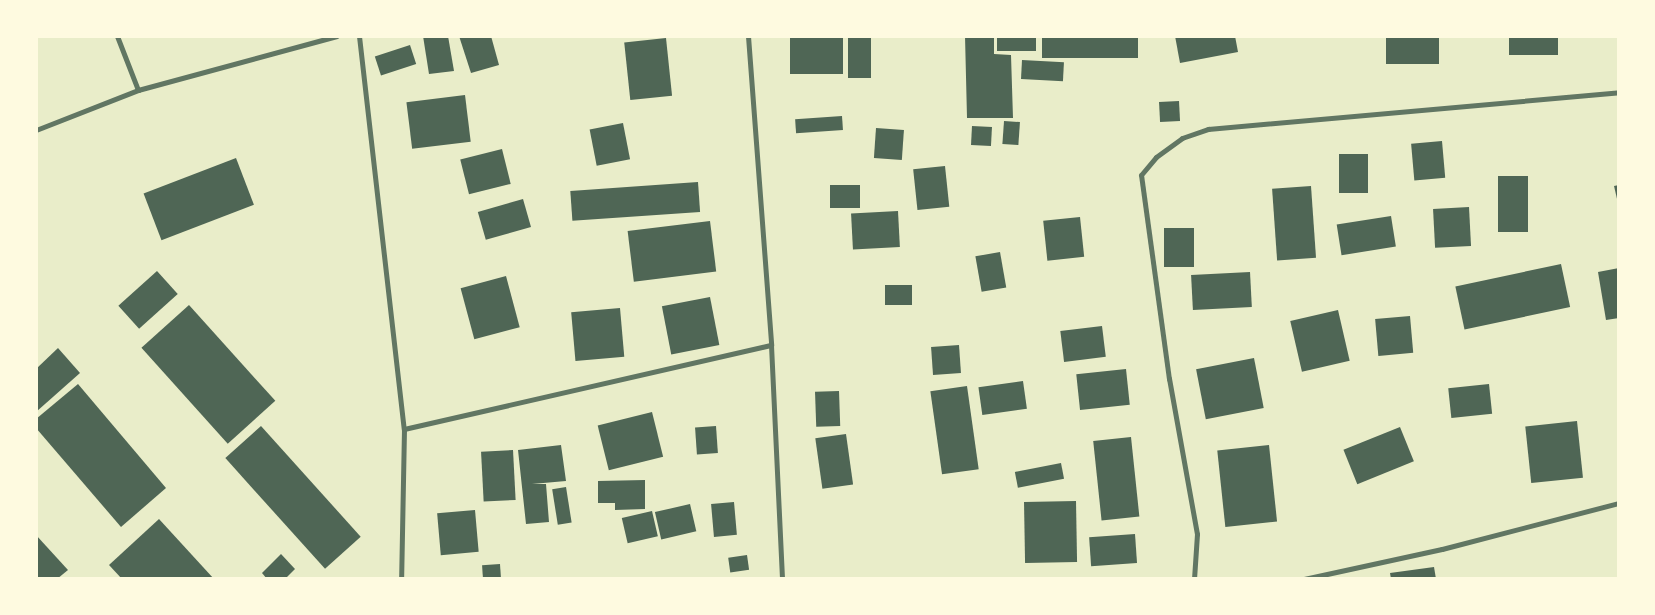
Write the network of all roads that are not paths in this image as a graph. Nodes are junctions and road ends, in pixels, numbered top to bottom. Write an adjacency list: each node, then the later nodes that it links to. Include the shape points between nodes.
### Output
1 (117, 36): 5 (street)
2 (337, 36): 5 (street)
3 (359, 36): 9 (street)
4 (748, 36): 8 (street)
5 (138, 90): 7 (street)
6 (1619, 92): 13 (street, via 1208,129 1182,138 1156,157 1141,175 1169,379 1197,534)
7 (36, 130)
8 (770, 345): 9 (street); 12 (street)
9 (404, 429): 11 (street)
10 (1619, 504): 14 (street, via 1442,549)
11 (401, 579)
12 (782, 579)
13 (1194, 579)
14 (1304, 579)

